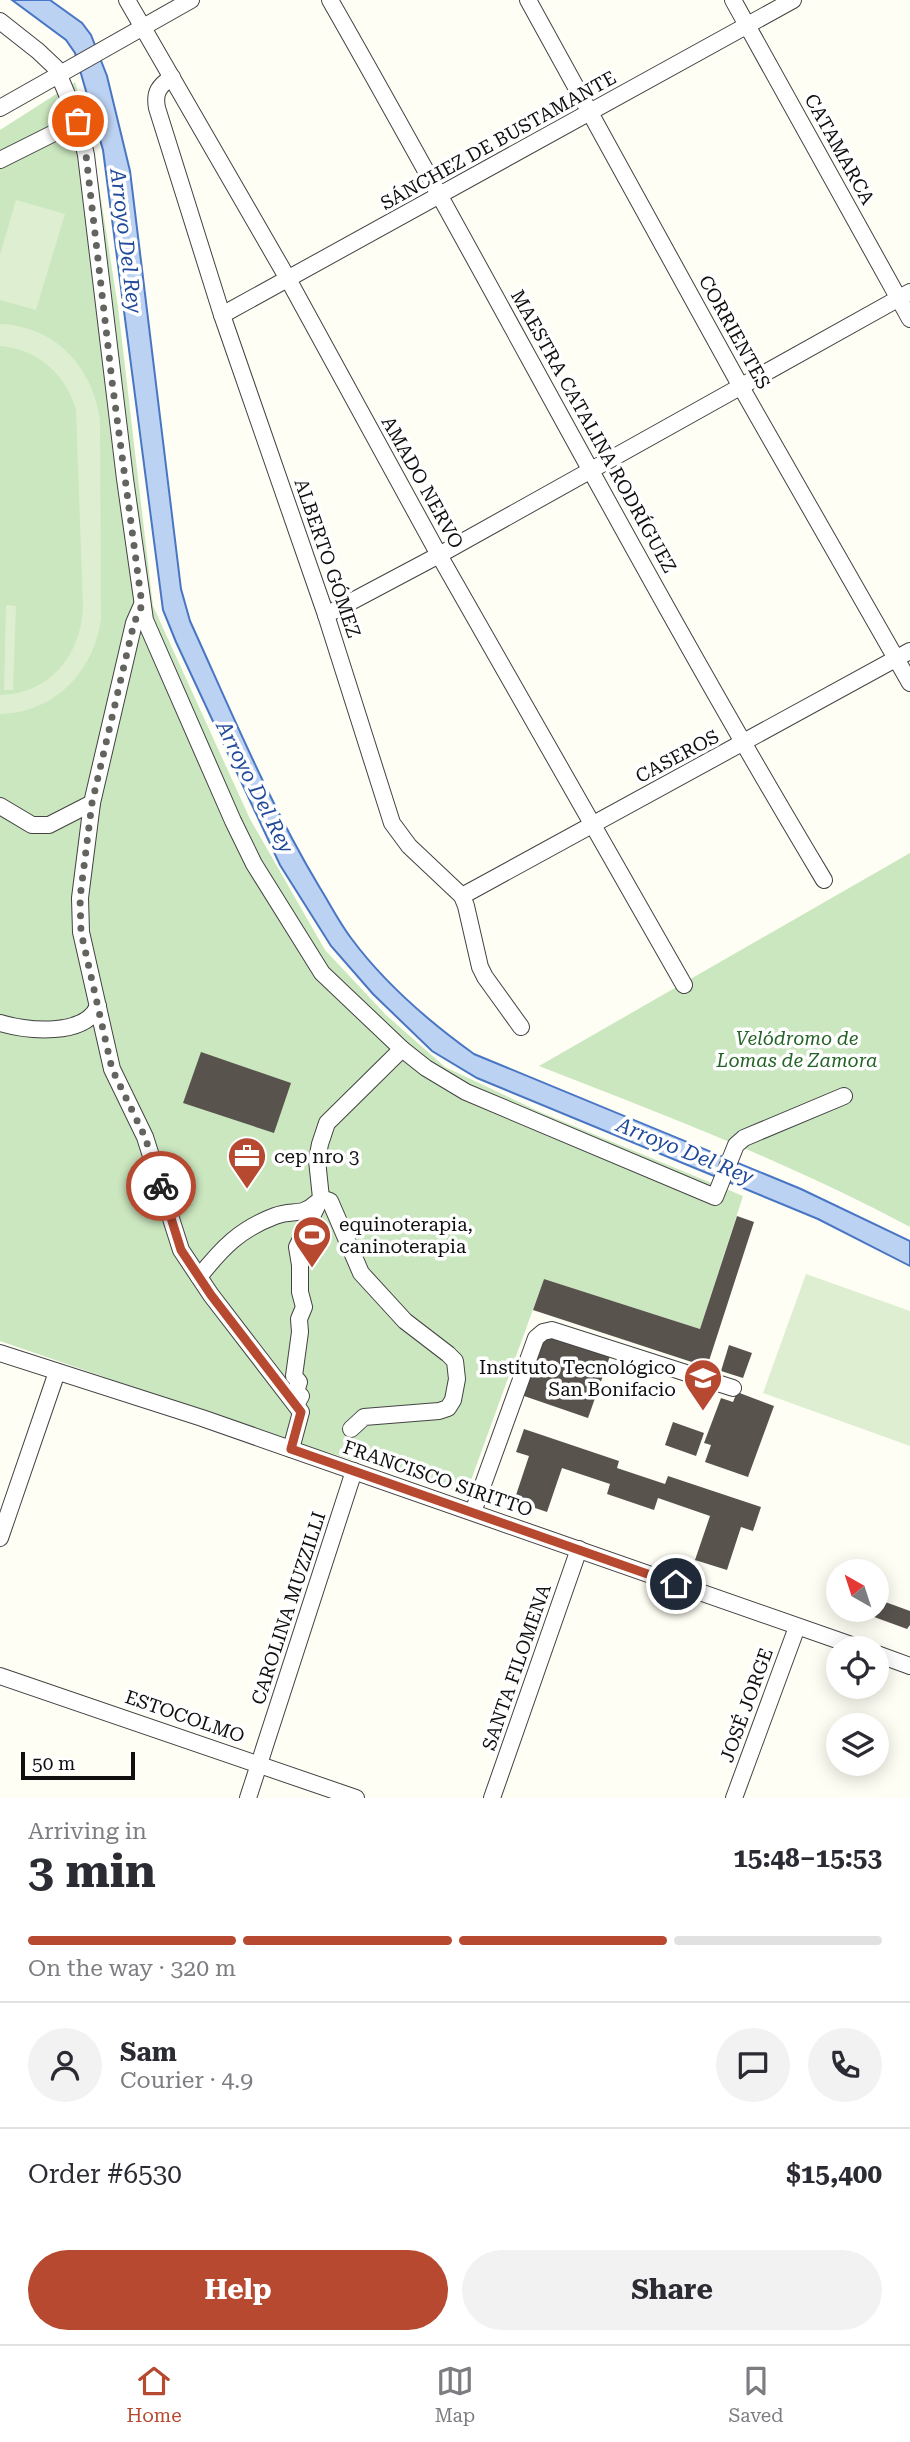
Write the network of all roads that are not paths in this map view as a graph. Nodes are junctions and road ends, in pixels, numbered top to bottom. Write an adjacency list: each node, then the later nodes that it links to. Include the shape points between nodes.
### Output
1 (127, 0): 9 (street, AMADO NERVO)
2 (191, 0): 9 (street)
3 (330, 0): 16 (street, MAESTRA CATALINA RODRÍGUEZ)
4 (528, 0): 13 (street, CORRIENTES)
5 (733, 0): 8 (street, CATAMARCA)
6 (793, 0): 8 (street, SÁNCHEZ DE BUSTAMANTE)
7 (0, 21): 10 (street, via 51,61)
8 (747, 25): 13 (street, SÁNCHEZ DE BUSTAMANTE); 18 (street, CATAMARCA)
9 (143, 27): 10 (street); 11 (street, AMADO NERVO)
10 (59, 74): 12 (street); 14 (street)
11 (172, 77): 17 (street, AMADO NERVO); 19 (street, ALBERTO GÓMEZ, via 158,89 155,99)
12 (0, 108)
13 (589, 113): 16 (street, SÁNCHEZ DE BUSTAMANTE); 21 (street, CORRIENTES)
14 (78, 121): 15 (street); 24 (street)
15 (0, 160)
16 (441, 195): 17 (street, SÁNCHEZ DE BUSTAMANTE); 22 (street, MAESTRA CATALINA RODRÍGUEZ)
17 (288, 279): 19 (street, SÁNCHEZ DE BUSTAMANTE); 23 (street, AMADO NERVO)
18 (904, 296): 20 (street, CATAMARCA); 21 (street)
19 (222, 315): 25 (street, ALBERTO GÓMEZ)
20 (910, 319)
21 (741, 387): 22 (street); 26 (street, CORRIENTES)
22 (591, 470): 23 (street); 28 (street, MAESTRA CATALINA RODRÍGUEZ)
23 (439, 555): 25 (street); 31 (street, AMADO NERVO)
24 (142, 605): 29 (street); 38 (street, via 254,864 322,972)
25 (326, 615): 33 (street, ALBERTO GÓMEZ, via 392,823 409,846)
26 (903, 655): 27 (street, CORRIENTES); 28 (street, CASEROS)
27 (910, 683)
28 (742, 744): 31 (street, CASEROS); 32 (street, MAESTRA CATALINA RODRÍGUEZ)
29 (92, 803): 30 (street, via 49,825 32,825); 35 (street, via 80,898 84,945)
30 (0, 806)
31 (592, 825): 33 (street, CASEROS); 34 (street, AMADO NERVO)
32 (824, 880)
33 (462, 896): 37 (street, via 480,967)
34 (684, 985)
35 (98, 1006): 36 (street, via 85,1023 60,1030); 41 (street, via 112,1069 145,1137 181,1250)
36 (0, 1023)
37 (521, 1027)
38 (402, 1049): 39 (street, via 466,1092 715,1196 736,1145 744,1138); 40 (street, via 327,1123 317,1160)
39 (844, 1096)
40 (321, 1198): 41 (street, via 306,1212 278,1214 250,1227 223,1247); 45 (street, via 296,1247 304,1307 294,1376 301,1396); 46 (street, via 330,1201 361,1273 405,1321 455,1361 455,1389 448,1408 364,1417)
41 (199, 1277): 45 (street)
42 (0, 1353): 43 (street, FRANCISCO SIRITTO)
43 (57, 1372): 47 (street, FRANCISCO SIRITTO); 50 (street)
44 (733, 1388): 49 (street, via 552,1330 543,1332 536,1338)
45 (296, 1405): 47 (street, via 301,1412)
46 (351, 1429)
47 (291, 1449): 48 (street, FRANCISCO SIRITTO)
48 (354, 1471): 49 (street, FRANCISCO SIRITTO); 57 (street, CAROLINA MUZZILLI)
49 (473, 1512): 51 (street, FRANCISCO SIRITTO)
50 (0, 1538)
51 (579, 1549): 52 (street, FRANCISCO SIRITTO); 60 (street, SANTA FILOMENA)
52 (797, 1627): 53 (street, FRANCISCO SIRITTO); 61 (street, JOSÉ JORGE)
53 (826, 1637)
54 (889, 1658): 55 (street)
55 (910, 1665)
56 (0, 1676): 57 (street, ESTOCOLMO)
57 (260, 1764): 58 (street, CAROLINA MUZZILLI); 59 (street, ESTOCOLMO)
58 (248, 1798)
59 (356, 1798)
60 (492, 1798)
61 (734, 1798)

